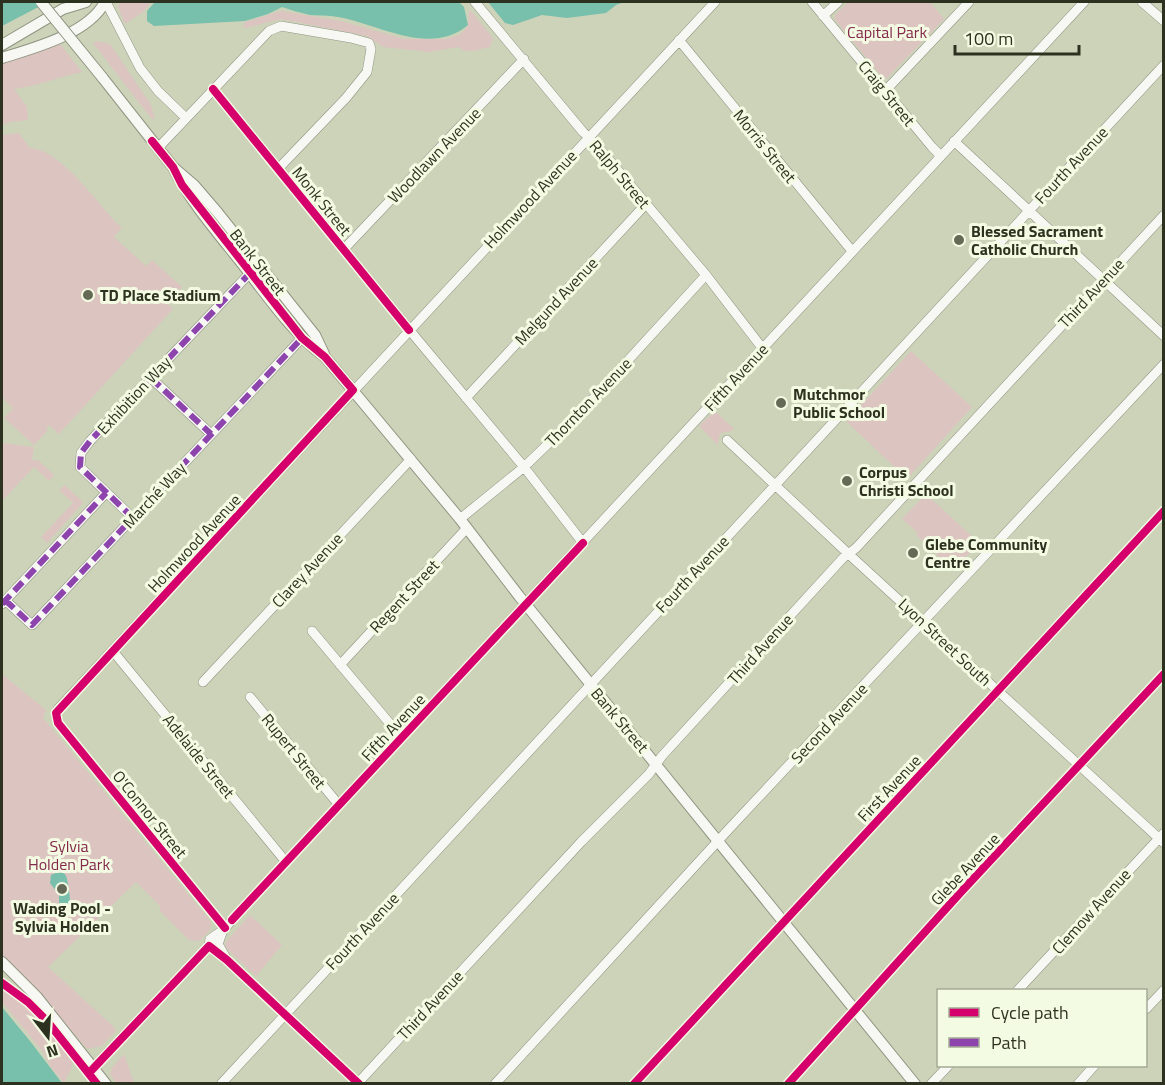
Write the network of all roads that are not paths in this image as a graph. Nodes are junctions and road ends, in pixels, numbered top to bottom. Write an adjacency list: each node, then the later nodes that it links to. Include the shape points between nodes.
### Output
1 (41, 2): 23 (main road, Bank Street, bridge)
2 (86, 2): 14 (main road, via 63,9)
3 (106, 2): 15 (main road, via 92,18 71,31); 20 (street, via 140,68)
4 (476, 2): 16 (street, Ralph Street)
5 (715, 2): 13 (street, Holmwood Avenue)
6 (812, 2): 11 (street, Craig Street)
7 (838, 2): 11 (street)
8 (1084, 2): 22 (street, Fifth Avenue)
9 (1142, 2): 12 (street)
10 (966, 3): 19 (street)
11 (823, 16): 19 (street, Craig Street)
12 (1164, 21)
13 (680, 40): 21 (street, Holmwood Avenue); 31 (street, Morris Street)
14 (2, 45)
15 (2, 58)
16 (524, 59): 21 (street, Ralph Street); 30 (street, Woodlawn Avenue)
17 (1164, 65): 28 (street, Fourth Avenue)
18 (213, 89): 20 (street); 26 (street, Monk Street); 26 (street, via 269,31 281,26 369,43 367,72)
19 (885, 90): 24 (street, Craig Street)
20 (186, 118): 23 (street)
21 (588, 137): 27 (street, Ralph Street); 36 (street, Holmwood Avenue)
22 (954, 141): 24 (street, Fifth Avenue); 28 (street)
23 (158, 148): 25 (main road, Bank Street)
24 (940, 155): 31 (street, Fifth Avenue)
25 (173, 167): 32 (main road, Bank Street, via 196,188); 33 (main road, Bank Street, via 182,185)
26 (279, 169): 30 (street, Monk Street)
27 (646, 204): 34 (street, Ralph Street); 44 (street, Melgund Avenue)
28 (1029, 211): 35 (street); 49 (street, Fourth Avenue)
29 (1164, 215): 35 (street, Third Avenue)
30 (344, 249): 36 (street, Monk Street)
31 (852, 251): 39 (street, Fifth Avenue)
32 (258, 265): 33 (main road); 40 (main road, Bank Street, via 315,335)
33 (250, 273): 38 (main road, Bank Street); 42 (street, Exhibition Way)
34 (706, 275): 39 (street, Ralph Street); 48 (street, Thornton Avenue)
35 (1103, 280): 37 (street); 55 (street, Third Avenue)
36 (409, 330): 43 (street, Holmwood Avenue); 44 (street, Monk Street)
37 (1164, 336)
38 (302, 338): 40 (main road, Bank Street); 45 (street, Marché Way)
39 (763, 349): 54 (street, Fifth Avenue)
40 (325, 357): 43 (main road, Bank Street)
41 (1164, 364): 58 (street, Second Avenue)
42 (151, 378): 45 (street); 50 (street, Exhibition Way, via 81,453 80,467)
43 (353, 390): 47 (main road, Bank Street); 60 (street, Holmwood Avenue)
44 (465, 398): 48 (street, Monk Street)
45 (211, 434): 52 (street, Marché Way)
46 (728, 440): 49 (street, Lyon Street South)
47 (411, 459): 53 (main road, Bank Street); 63 (street, Clarey Avenue)
48 (524, 468): 53 (street, Thornton Avenue); 54 (street, Monk Street)
49 (775, 484): 55 (street, Lyon Street South); 64 (street, Fourth Avenue)
50 (106, 492): 52 (street, Exhibition Way); 56 (street)
51 (1164, 511): 65 (street, First Avenue)
52 (133, 518): 56 (street, Marché Way, via 32,625)
53 (463, 523): 57 (main road, Bank Street); 61 (street, Regent Street)
54 (583, 543): 57 (street, Fifth Avenue)
55 (849, 553): 58 (street, Lyon Street South); 69 (street, Third Avenue)
56 (3, 602)
57 (526, 604): 64 (main road, Bank Street); 68 (street, Fifth Avenue)
58 (924, 622): 65 (street, Lyon Street South); 73 (street, Second Avenue)
59 (312, 631): 61 (street)
60 (112, 650): 67 (street, Holmwood Avenue, via 58,709); 74 (street, Adelaide Street)
61 (340, 665): 68 (street)
62 (1164, 674): 70 (street, Glebe Avenue)
63 (203, 682)
64 (591, 684): 69 (main road, Bank Street); 84 (street, Fourth Avenue)
65 (998, 690): 70 (street, Lyon Street South); 75 (street, First Avenue)
66 (250, 697): 71 (street, Rupert Street)
67 (56, 716): 76 (street, O'Connor Street)
68 (402, 738): 71 (street, Fifth Avenue)
69 (656, 763): 73 (main road, Bank Street); 90 (street, Third Avenue)
70 (1079, 765): 72 (street, Lyon Street South); 83 (street, Glebe Avenue)
71 (339, 805): 74 (street, Fifth Avenue)
72 (1162, 838): 80 (street, Clemow Avenue)
73 (718, 842): 75 (main road, Bank Street); 91 (street, Second Avenue)
74 (286, 862): 76 (street, Fifth Avenue)
75 (784, 922): 83 (main road, Bank Street); 92 (street, First Avenue)
76 (224, 929): 77 (street, Fifth Avenue, via 210,939); 78 (street, via 218,944)
77 (209, 946): 78 (street); 85 (street, Fifth Avenue)
78 (227, 960): 84 (street)
79 (2, 962): 85 (main road)
80 (1019, 989)
81 (1164, 990): 82 (street)
82 (1147, 1008)
83 (855, 1011): 93 (street, Glebe Avenue); 94 (main road, Bank Street)
84 (284, 1015): 89 (street, Fourth Avenue); 90 (street)
85 (94, 1066): 88 (main road)
86 (946, 1067): 95 (street)
87 (1092, 1067): 96 (street)
88 (106, 1083)
89 (221, 1083)
90 (358, 1083)
91 (495, 1083)
92 (634, 1083)
93 (788, 1083)
94 (915, 1083)
95 (931, 1083)
96 (1078, 1083)

